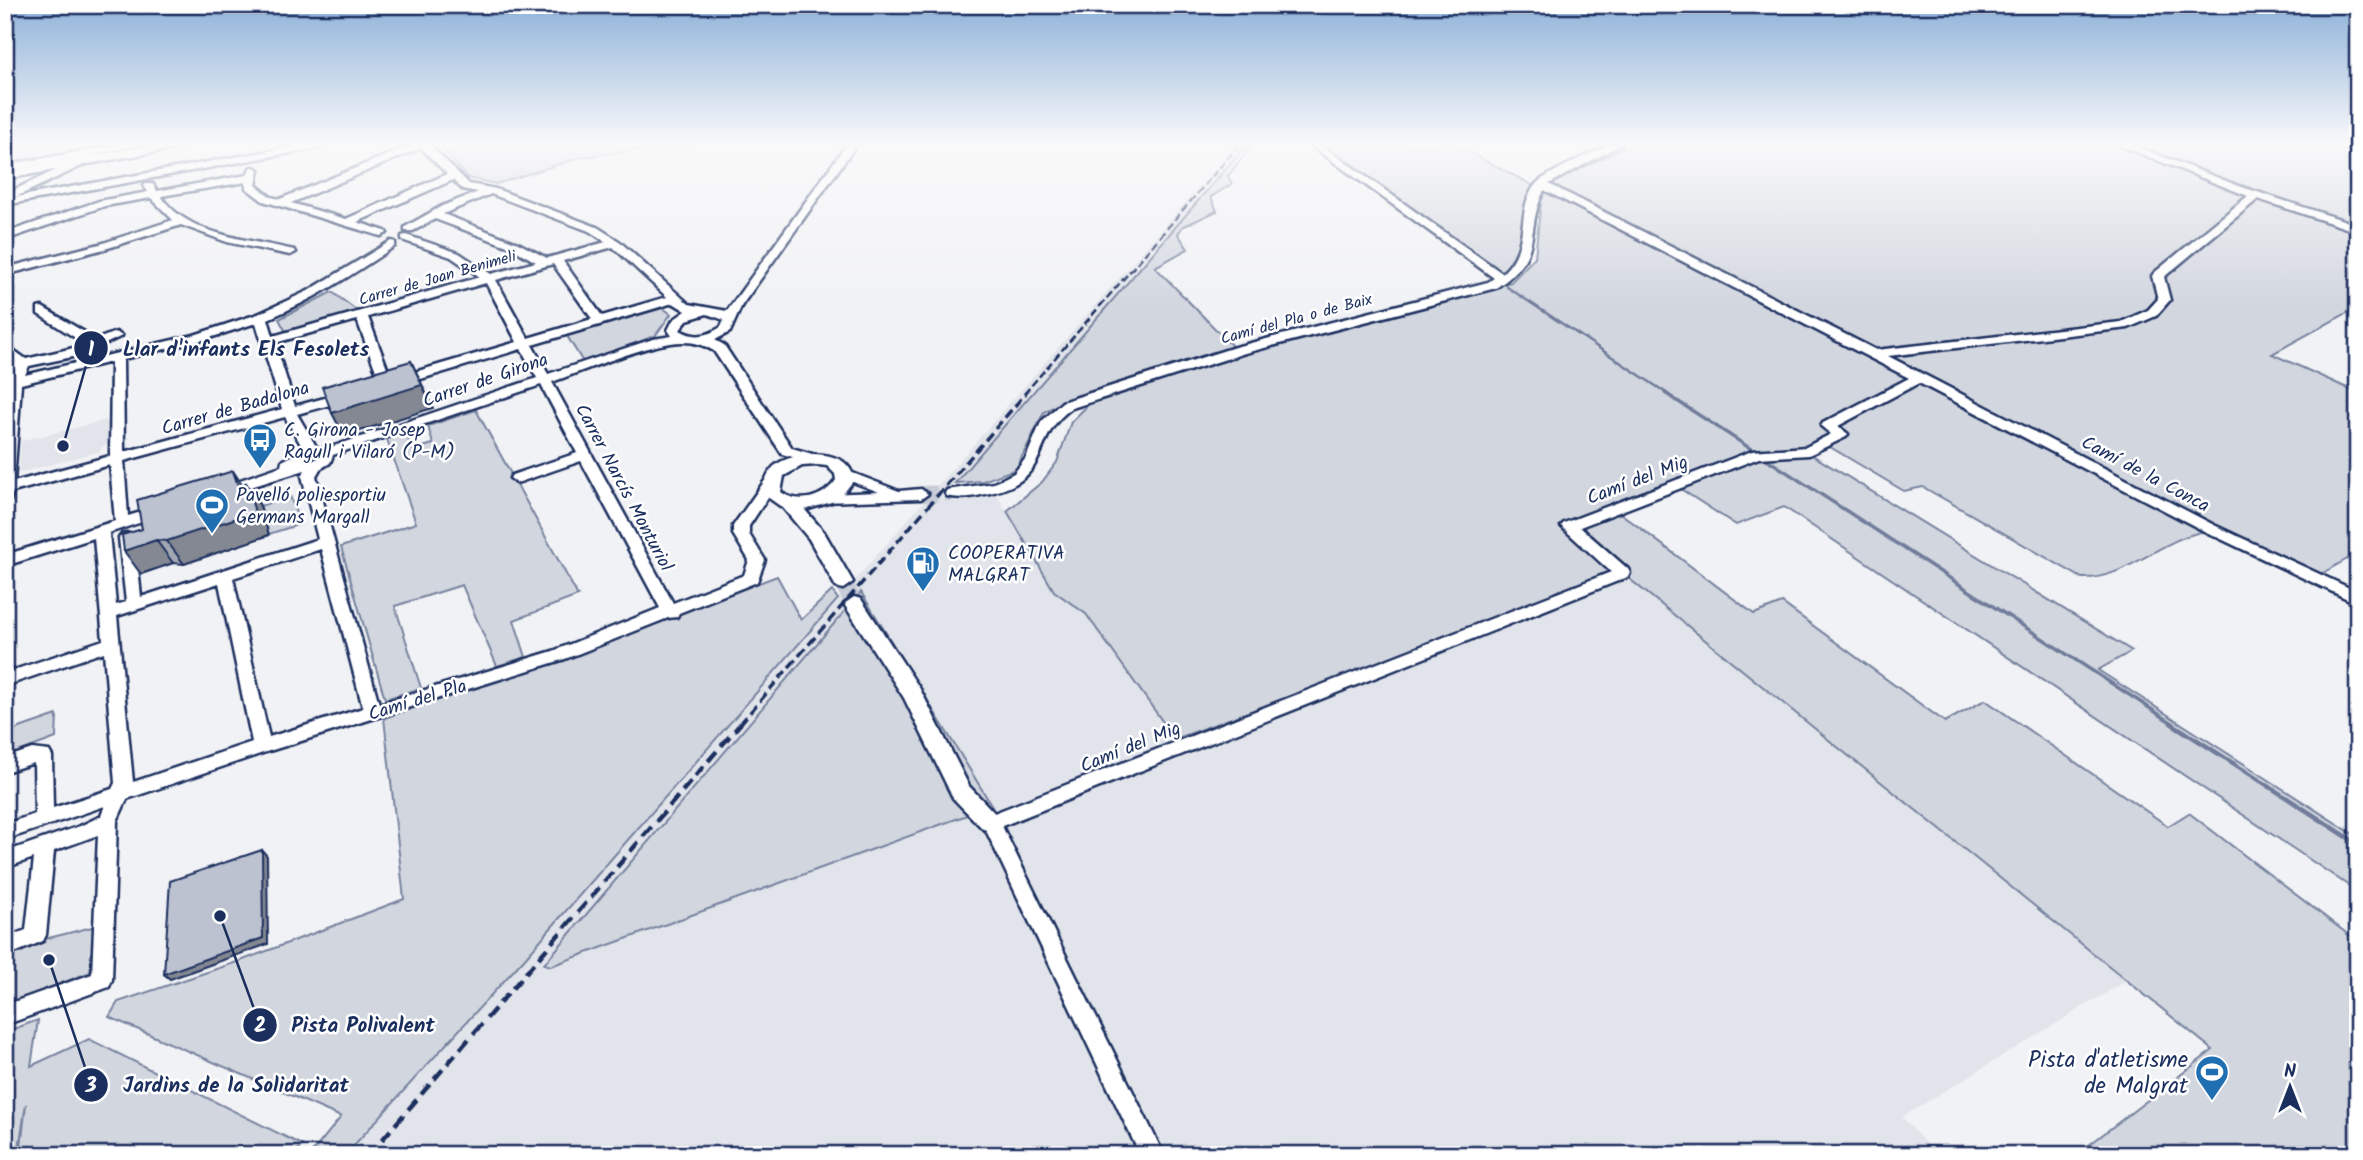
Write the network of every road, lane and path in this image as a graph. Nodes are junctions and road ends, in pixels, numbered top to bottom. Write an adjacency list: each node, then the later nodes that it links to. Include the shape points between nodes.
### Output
1 (127, 198): 20 (street)
2 (158, 198): 16 (street)
3 (270, 198): 14 (street)
4 (293, 198): 14 (street)
5 (403, 198): 17 (street)
6 (466, 198): 15 (street)
7 (511, 198): 21 (street, via 579,223)
8 (813, 198): 27 (street)
9 (1390, 198): 26 (street)
10 (1534, 198): 26 (street, via 1529,241 1522,259)
11 (1569, 198): 42 (street)
12 (2252, 198): 42 (street, via 2158,276 2164,300 2151,313 2124,325)
13 (2265, 198): 18 (street)
14 (281, 203): 17 (street)
15 (434, 215): 19 (street); 23 (street)
16 (182, 221): 22 (street, via 201,231); 24 (street)
17 (348, 223): 19 (street)
18 (2358, 229)
19 (397, 231): 25 (street, via 455,255); 32 (street, via 391,244 325,288)
20 (5, 237)
21 (615, 243): 23 (street, Carrer de Joan Benimeli); 28 (street)
22 (290, 252)
23 (552, 262): 25 (street, Carrer de Joan Benimeli); 34 (street)
24 (5, 272)
25 (489, 278): 31 (street, Carrer de Joan Benimeli); 39 (street, Carrer Narcís Monturiol)
26 (1503, 279): 61 (street, Camí del Pla o de Baix, via 1240,349 1067,405 1042,428 1034,457 1021,474 992,488)
27 (736, 305): 30 (street, Carrer de Badalona); 33 (street)
28 (681, 307): 30 (street, Carrer de Badalona); 34 (street, Carrer de Badalona); 35 (street)
29 (42, 311): 40 (street, via 82,337)
30 (708, 311): 33 (street)
31 (361, 315): 37 (street, Carrer de Joan Benimeli); 49 (street)
32 (261, 318): 37 (street); 43 (street)
33 (729, 318): 38 (street)
34 (599, 320): 39 (street, Carrer de Badalona)
35 (678, 334): 38 (street, Carrer de Girona); 47 (street, Carrer de Girona)
36 (116, 337): 40 (street)
37 (268, 341): 50 (street)
38 (719, 341): 51 (street)
39 (526, 342): 47 (street, Carrer Narcís Monturiol); 49 (street, Carrer de Badalona)
40 (89, 347): 44 (street)
41 (5, 348): 44 (street)
42 (1874, 354): 46 (street)
43 (117, 358): 48 (street); 55 (street)
44 (24, 363): 45 (street); 48 (street)
45 (5, 368)
46 (1919, 379): 74 (street, Camí de la Conca); 87 (street, Camí del Mig, via 1828,426 1841,434 1809,451 1757,454 1569,526 1622,573)
47 (545, 380): 52 (street, Carrer Narcís Monturiol); 53 (street, Carrer de Girona)
48 (10, 383): 59 (street)
49 (375, 388): 50 (street, Carrer de Badalona)
50 (290, 413): 53 (street); 55 (street, Carrer de Badalona)
51 (787, 451): 54 (street); 57 (street, Camí del Pla, via 785,463)
52 (586, 455): 58 (street); 78 (street, Carrer Narcís Monturiol)
53 (310, 459): 60 (street, Carrer de Girona); 70 (street, via 309,476)
54 (814, 459): 56 (street, via 834,462); 57 (street, via 787,466)
55 (117, 460): 59 (street, Carrer de Badalona); 67 (street)
56 (845, 474): 63 (street, via 841,487); 63 (street, via 882,489 916,494)
57 (774, 477): 65 (street, via 772,494); 66 (street, Camí del Pla)
58 (517, 478)
59 (6, 489): 62 (street)
60 (206, 493)
61 (953, 493)
62 (5, 498)
63 (824, 500): 65 (street); 69 (street, via 817,517)
64 (174, 503): 67 (street)
65 (787, 503): 66 (street); 69 (street)
66 (752, 510): 78 (street, Camí del Pla, via 741,534 757,559 754,575)
67 (123, 520): 68 (street); 71 (street); 76 (street)
68 (102, 530): 71 (street); 77 (street)
69 (817, 536): 73 (street)
70 (325, 542): 72 (street); 81 (street)
71 (5, 558)
72 (225, 575): 76 (street); 82 (street)
73 (843, 582)
74 (2358, 599)
75 (854, 604): 87 (street, via 912,695 961,792)
76 (134, 605): 77 (street)
77 (109, 613): 79 (street)
78 (671, 613): 81 (street, Camí del Pla, via 559,655)
79 (111, 643): 80 (street); 84 (street, via 124,783)
80 (5, 680)
81 (373, 713): 82 (street, Camí del Pla)
82 (262, 746): 84 (street, Camí del Pla)
83 (5, 765): 85 (street, via 43,756)
84 (119, 793): 85 (street, Camí del Pla); 86 (street)
85 (44, 819): 88 (street, Camí del Pla)
86 (108, 821): 89 (street); 92 (street, via 102,980)
87 (991, 822): 93 (street)
88 (5, 832)
89 (45, 847): 90 (street); 91 (street, via 36,935)
90 (5, 860)
91 (5, 948)
92 (5, 1015)
93 (1152, 1155)

